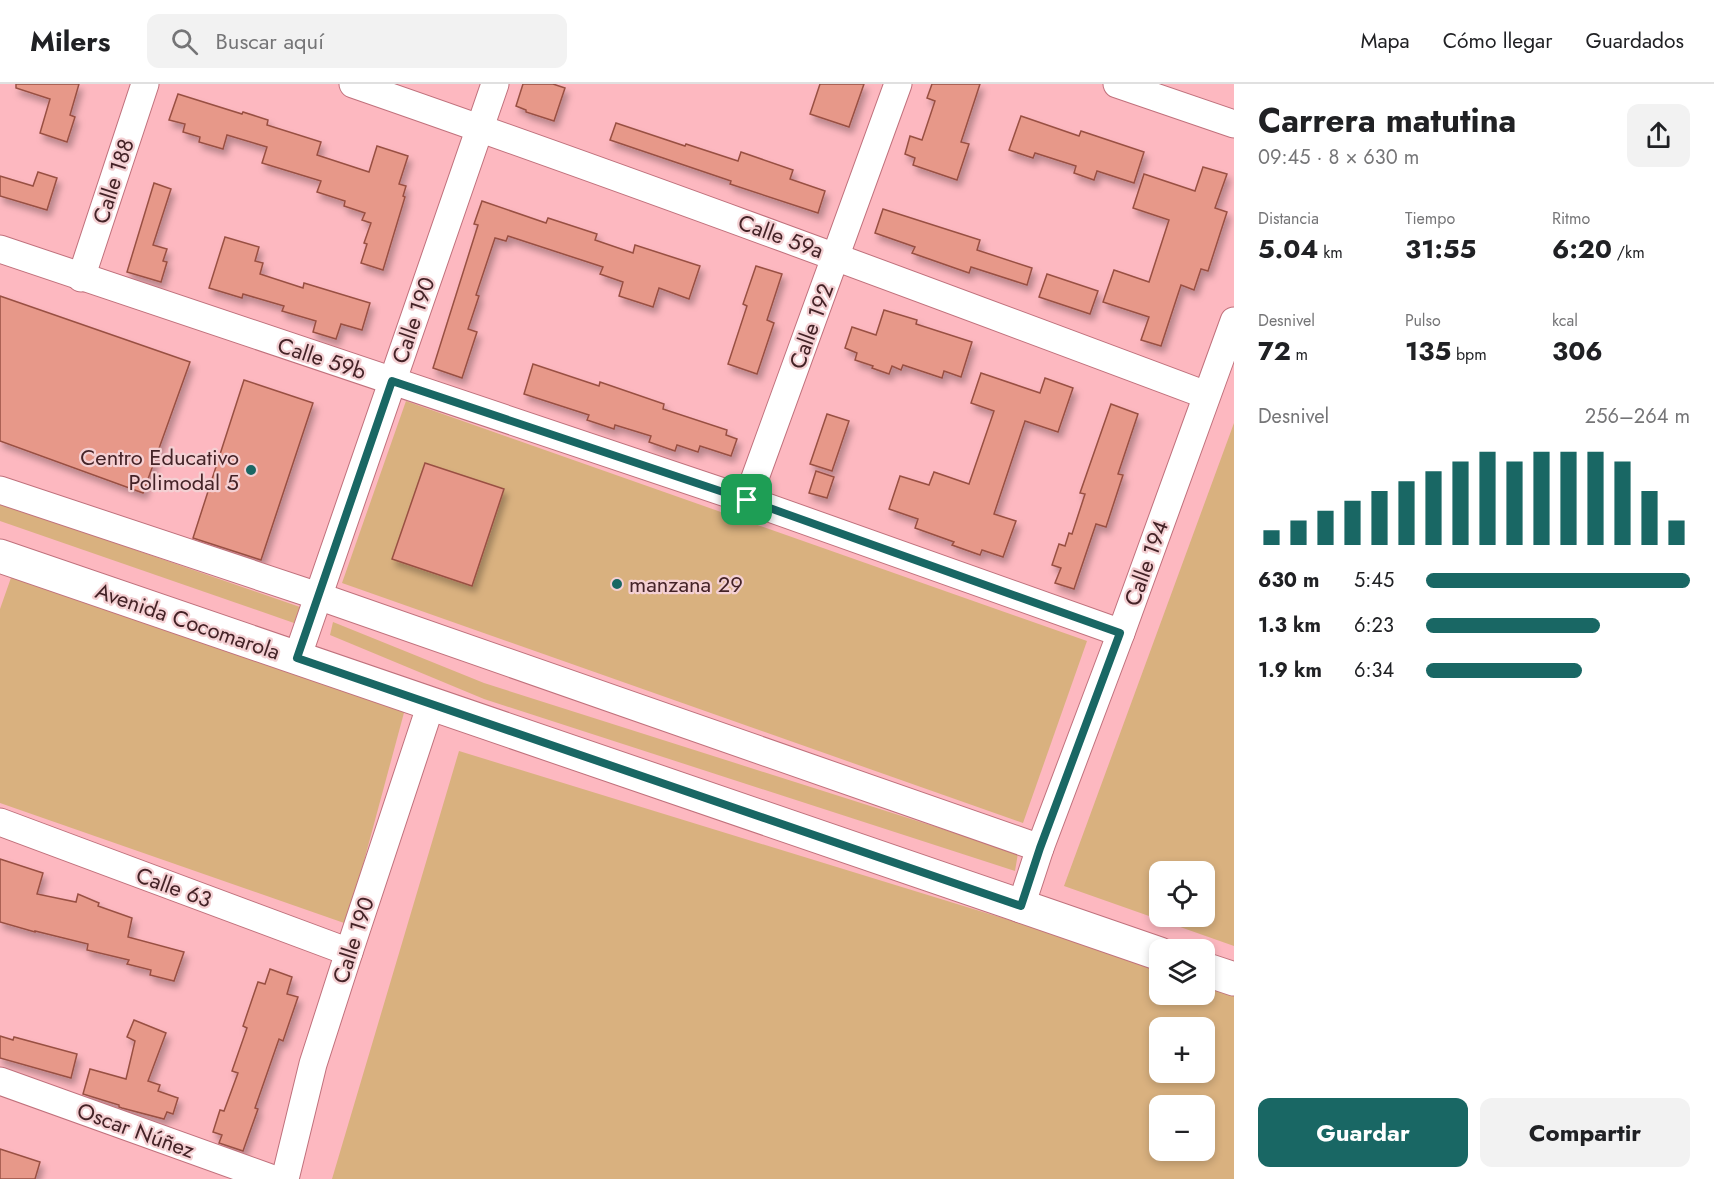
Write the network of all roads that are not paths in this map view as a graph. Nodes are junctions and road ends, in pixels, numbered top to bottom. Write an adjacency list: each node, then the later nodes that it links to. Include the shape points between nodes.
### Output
1 (145, 84): 10 (street, Calle 188)
2 (353, 84): 7 (street, Calle 59a)
3 (495, 84): 7 (street, Calle 190)
4 (898, 84): 9 (street, Calle 192)
5 (1117, 84): 6 (street)
6 (1234, 124)
7 (480, 128): 9 (street, Calle 59a); 12 (street, Calle 190)
8 (0, 249): 10 (street, Calle 59b)
9 (837, 256): 13 (street, Calle 59a); 15 (street, Calle 192)
10 (81, 278): 12 (street, Calle 59b)
11 (1234, 321): 13 (street, Calle 194)
12 (392, 381): 15 (street, Calle 59b); 17 (street, Calle 190)
13 (1206, 395): 18 (street, Calle 194)
14 (0, 490): 17 (street)
15 (747, 500): 18 (street, Calle 59b)
16 (0, 557): 19 (main road, Avenida Cocomarola)
17 (318, 596): 19 (street, Calle 190); 22 (street)
18 (1120, 633): 22 (street, Calle 194)
19 (297, 658): 20 (main road, Avenida Cocomarola)
20 (431, 704): 23 (main road, Avenida Cocomarola); 25 (street, Calle 190)
21 (0, 822): 25 (street, Calle 63)
22 (1040, 848): 23 (street, Calle 194)
23 (1021, 906): 24 (main road, Avenida Cocomarola)
24 (1149, 950)
25 (349, 952): 30 (street, Calle 190, via 314,1064)
26 (1215, 973): 27 (main road)
27 (1234, 979)
28 (0, 1082): 29 (street, Oscar Núñez)
29 (273, 1179)
30 (285, 1179)

